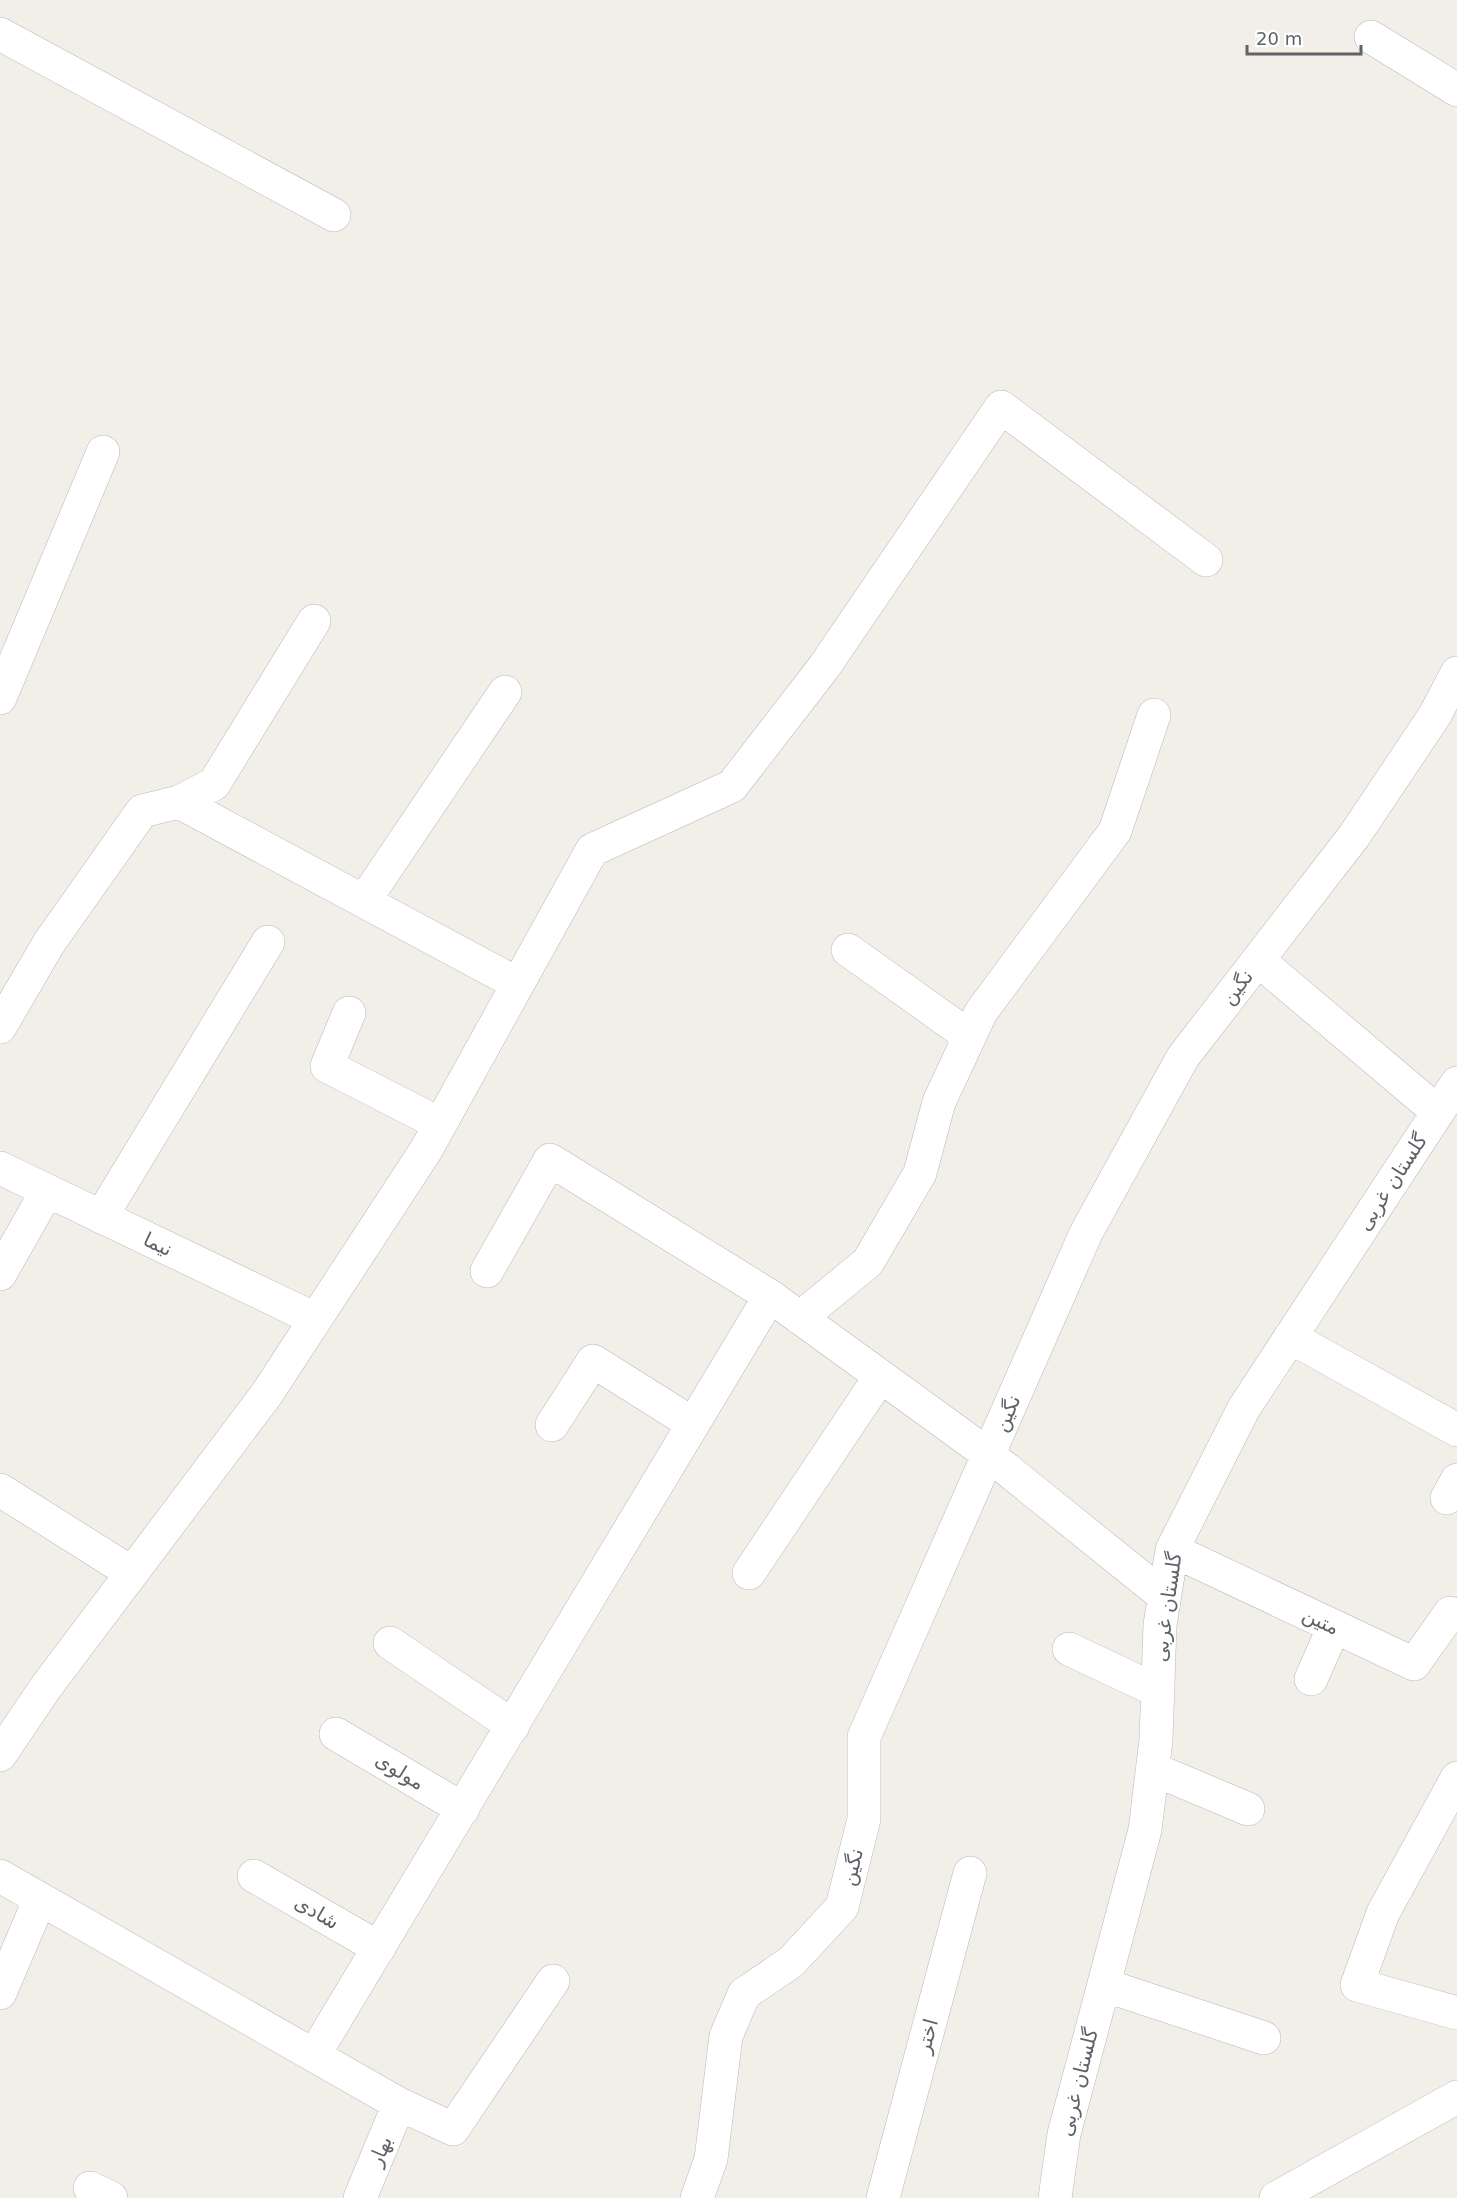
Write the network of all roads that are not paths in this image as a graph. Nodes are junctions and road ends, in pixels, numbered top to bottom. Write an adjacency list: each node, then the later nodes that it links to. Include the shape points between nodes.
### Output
1 (0, 34): 4 (street)
2 (1371, 37): 3 (street)
3 (1457, 90)
4 (334, 215)
5 (103, 452): 10 (street)
6 (1206, 560): 17 (street, via 1001,407 824,668 732,786 592,850)
7 (314, 621): 12 (street, via 214,784)
8 (1457, 673): 16 (street, نگین, via 1435,715 1354,836)
9 (505, 692): 13 (street)
10 (0, 698)
11 (1154, 715): 20 (street, via 1115,831 981,1012)
12 (179, 802): 13 (street); 18 (street, via 142,811)
13 (364, 902): 17 (street)
14 (268, 942): 26 (street)
15 (848, 950): 20 (street)
16 (1258, 960): 22 (street); 37 (street, نگین, via 1183,1057 1086,1233)
17 (518, 984): 23 (street)
18 (3, 1013)
19 (349, 1013): 23 (street, via 327,1066)
20 (969, 1036): 30 (street, via 939,1102 920,1173 868,1262)
21 (1457, 1083): 22 (street, گلستان غربی)
22 (1438, 1112): 32 (street, گلستان غربی)
23 (440, 1124): 31 (street)
24 (0, 1168): 25 (street, نیما)
25 (47, 1191): 26 (street, نیما); 28 (street)
26 (101, 1217): 31 (street, نیما)
27 (487, 1271): 29 (street, via 549,1160)
28 (0, 1274)
29 (770, 1296): 30 (street); 34 (street)
30 (800, 1318): 33 (street)
31 (315, 1319): 40 (street, via 266,1395)
32 (1290, 1337): 36 (street); 39 (street, گلستان غربی, via 1244,1408)
33 (880, 1377): 37 (street); 41 (street)
34 (693, 1424): 35 (street, via 593,1361); 49 (street)
35 (552, 1425)
36 (1457, 1430)
37 (989, 1455): 42 (street); 70 (street, نگین, via 864,1737 864,1819 842,1908 791,1962 744,1994 726,2036 711,2159)
38 (0, 1490): 40 (street)
39 (1172, 1550): 42 (street, گلستان غربی); 44 (street, متین)
40 (132, 1572): 51 (street)
41 (749, 1573)
42 (1164, 1596): 48 (street, گلستان غربی)
43 (1450, 1613): 44 (street, متین, via 1413,1664)
44 (1334, 1627): 47 (street)
45 (390, 1642): 49 (street)
46 (1069, 1650): 48 (street)
47 (1311, 1679)
48 (1158, 1690): 52 (street, گلستان غربی)
49 (513, 1726): 54 (street)
50 (336, 1734): 54 (street, مولوی)
51 (0, 1755)
52 (1153, 1769): 55 (street); 62 (street, گلستان غربی, via 1145,1830)
53 (1457, 1778): 64 (street, via 1383,1913 1357,1985)
54 (463, 1809): 60 (street)
55 (1248, 1809)
56 (970, 1873): 71 (street, اختر)
57 (0, 1876): 59 (street)
58 (254, 1876): 60 (street, شادی)
59 (40, 1899): 63 (street); 66 (street)
60 (379, 1948): 66 (street)
61 (553, 1981): 68 (street, via 453,2129)
62 (1104, 1985): 65 (street); 72 (street, گلستان غربی, via 1064,2133)
63 (0, 1994)
64 (1457, 2013)
65 (1264, 2038)
66 (314, 2055): 68 (street)
67 (1457, 2097): 73 (street)
68 (399, 2104): 69 (street, بهار)
69 (360, 2198)
70 (697, 2198)
71 (883, 2198)
72 (1055, 2198)
73 (1276, 2198)

